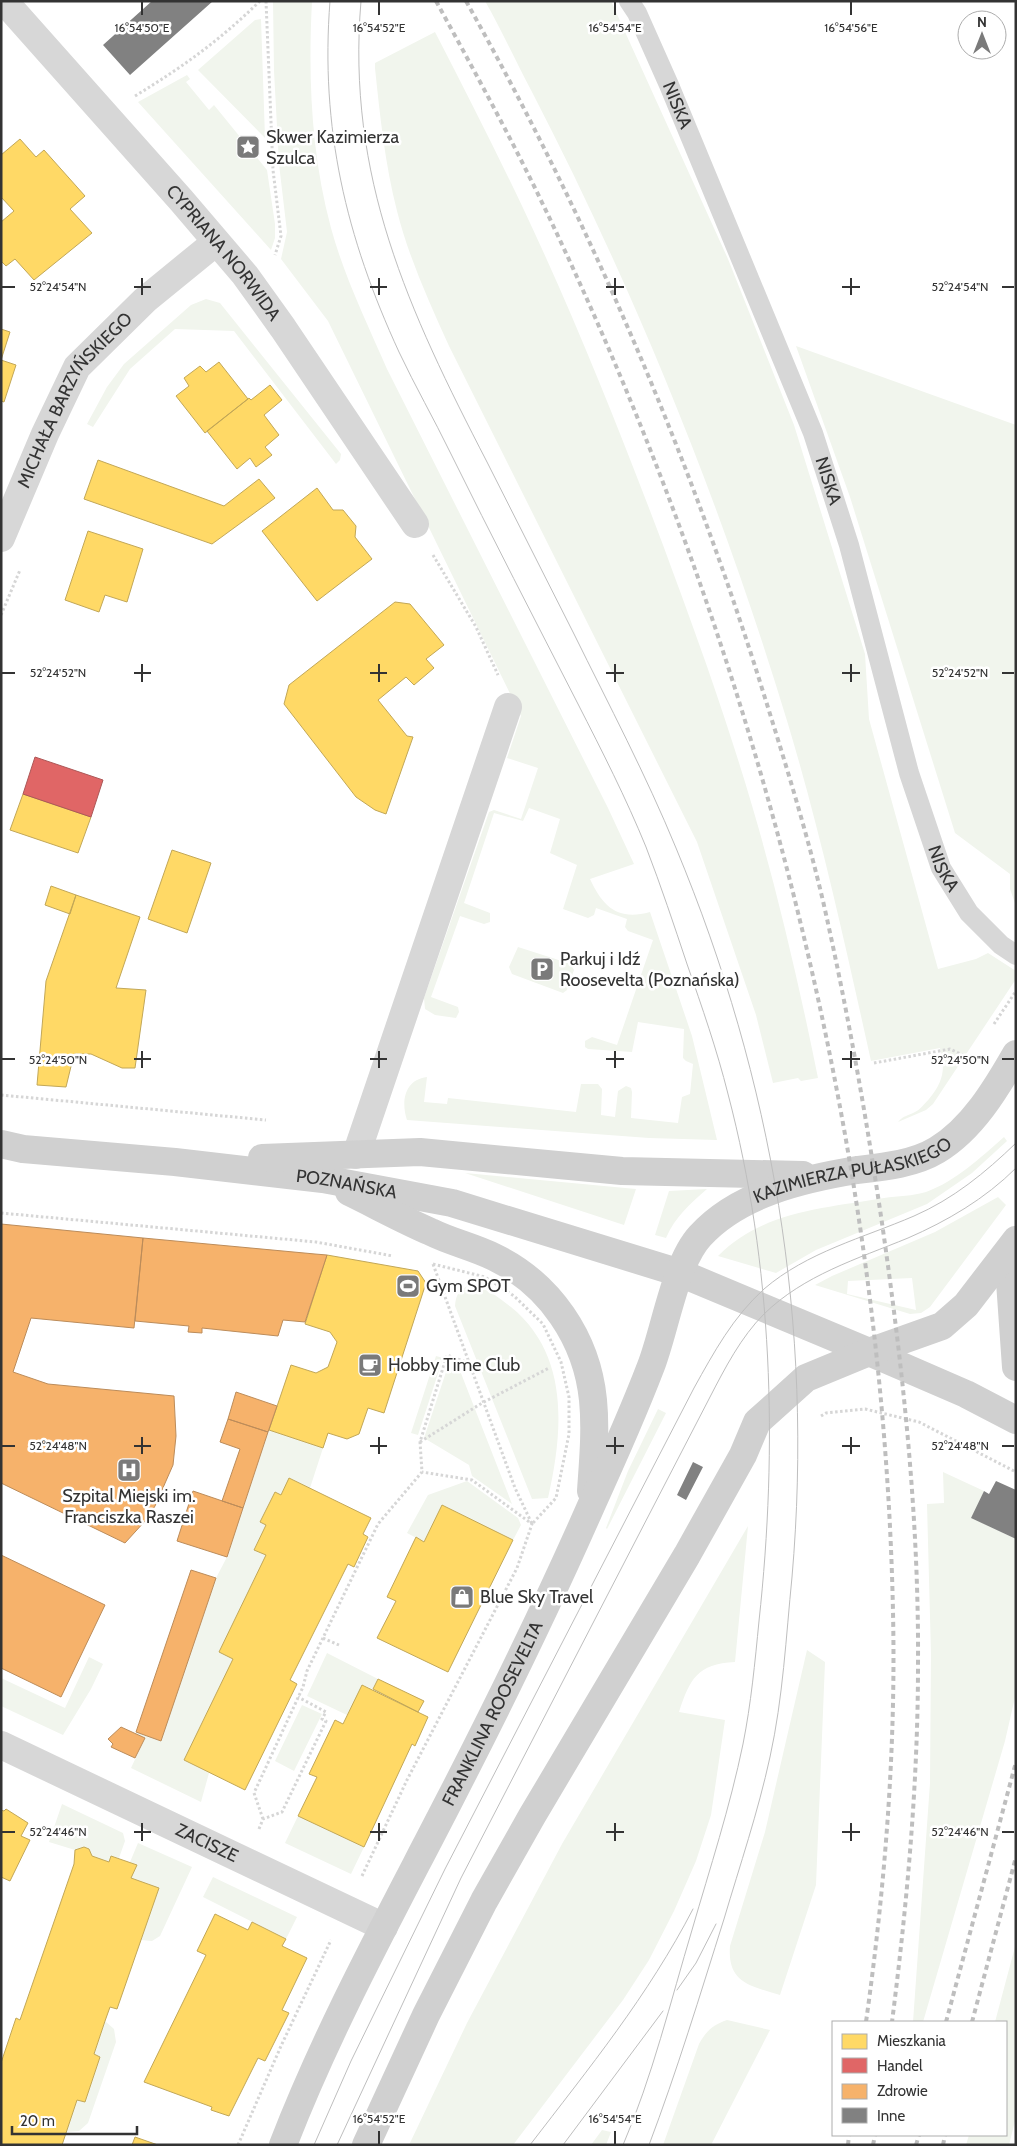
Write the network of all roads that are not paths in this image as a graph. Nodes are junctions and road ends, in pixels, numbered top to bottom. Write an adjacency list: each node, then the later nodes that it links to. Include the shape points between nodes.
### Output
1 (4, 1): 3 (street, CYPRIANA NORWIDA)
2 (629, 1): 7 (lane, NISKA, via 669,85 813,433 849,545 909,773 941,868 969,912)
3 (216, 242): 4 (street, CYPRIANA NORWIDA, via 283,328); 5 (street, MICHAŁA BARZYŃSKIEGO, via 145,300 76,367)
4 (415, 524)
5 (1, 538)
6 (508, 707): 10 (street)
7 (1016, 955)
8 (1016, 1054): 12 (street, KAZIMIERZA PUŁASKIEGO, via 976,1114 939,1149 893,1165)
9 (8, 1148): 11 (street, POZNAŃSKA)
10 (356, 1154): 11 (street); 12 (street, via 420,1152 622,1171)
11 (175, 1162): 13 (street, POZNAŃSKA)
12 (824, 1175): 15 (street, KAZIMIERZA PUŁASKIEGO, via 757,1196 728,1211 697,1239)
13 (323, 1179): 15 (street, POZNAŃSKA, via 452,1202); 19 (street, via 432,1233 495,1257 531,1281 561,1311 583,1354 593,1399)
14 (1012, 1247): 16 (street, via 966,1305 942,1326); 17 (street)
15 (680, 1274): 16 (street, POZNAŃSKA); 19 (street, FRANKLINA ROOSEVELTA, via 652,1364)
16 (869, 1352): 18 (street, POZNAŃSKA, via 966,1394); 23 (street, via 806,1378 757,1422 687,1555 484,1902 404,2059)
17 (1016, 1367)
18 (1016, 1420)
19 (590, 1510): 21 (street, FRANKLINA ROOSEVELTA, via 540,1622)
20 (1, 1745): 21 (street, ZACISZE)
21 (384, 1927): 22 (street, FRANKLINA ROOSEVELTA)
22 (283, 2145)
23 (366, 2145)

